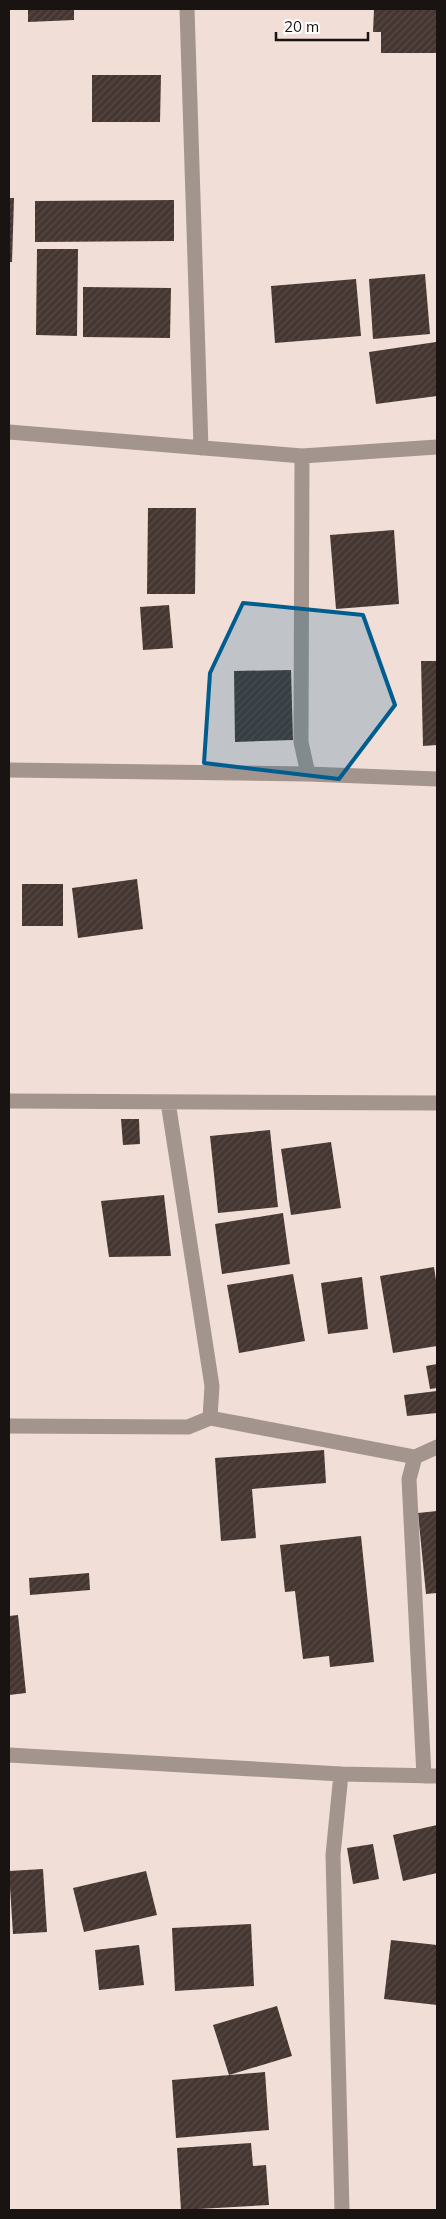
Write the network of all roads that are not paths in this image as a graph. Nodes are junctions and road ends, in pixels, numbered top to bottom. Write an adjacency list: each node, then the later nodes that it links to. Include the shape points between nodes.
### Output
1 (187, 9): 4 (street)
2 (9, 432): 4 (street)
3 (437, 447): 5 (street)
4 (202, 448): 5 (street)
5 (302, 456): 7 (street, via 301,742)
6 (9, 770): 7 (street)
7 (308, 774): 8 (street)
8 (437, 779)
9 (9, 1101): 10 (street)
10 (168, 1102): 11 (street); 12 (street, via 212,1386)
11 (437, 1103)
12 (210, 1418): 13 (street, via 188,1427); 15 (street)
13 (9, 1426)
14 (437, 1447): 15 (street)
15 (415, 1457): 18 (street, via 409,1479)
16 (9, 1755): 17 (street)
17 (342, 1774): 18 (street); 19 (street, via 333,1855)
18 (430, 1776)
19 (342, 2210)

